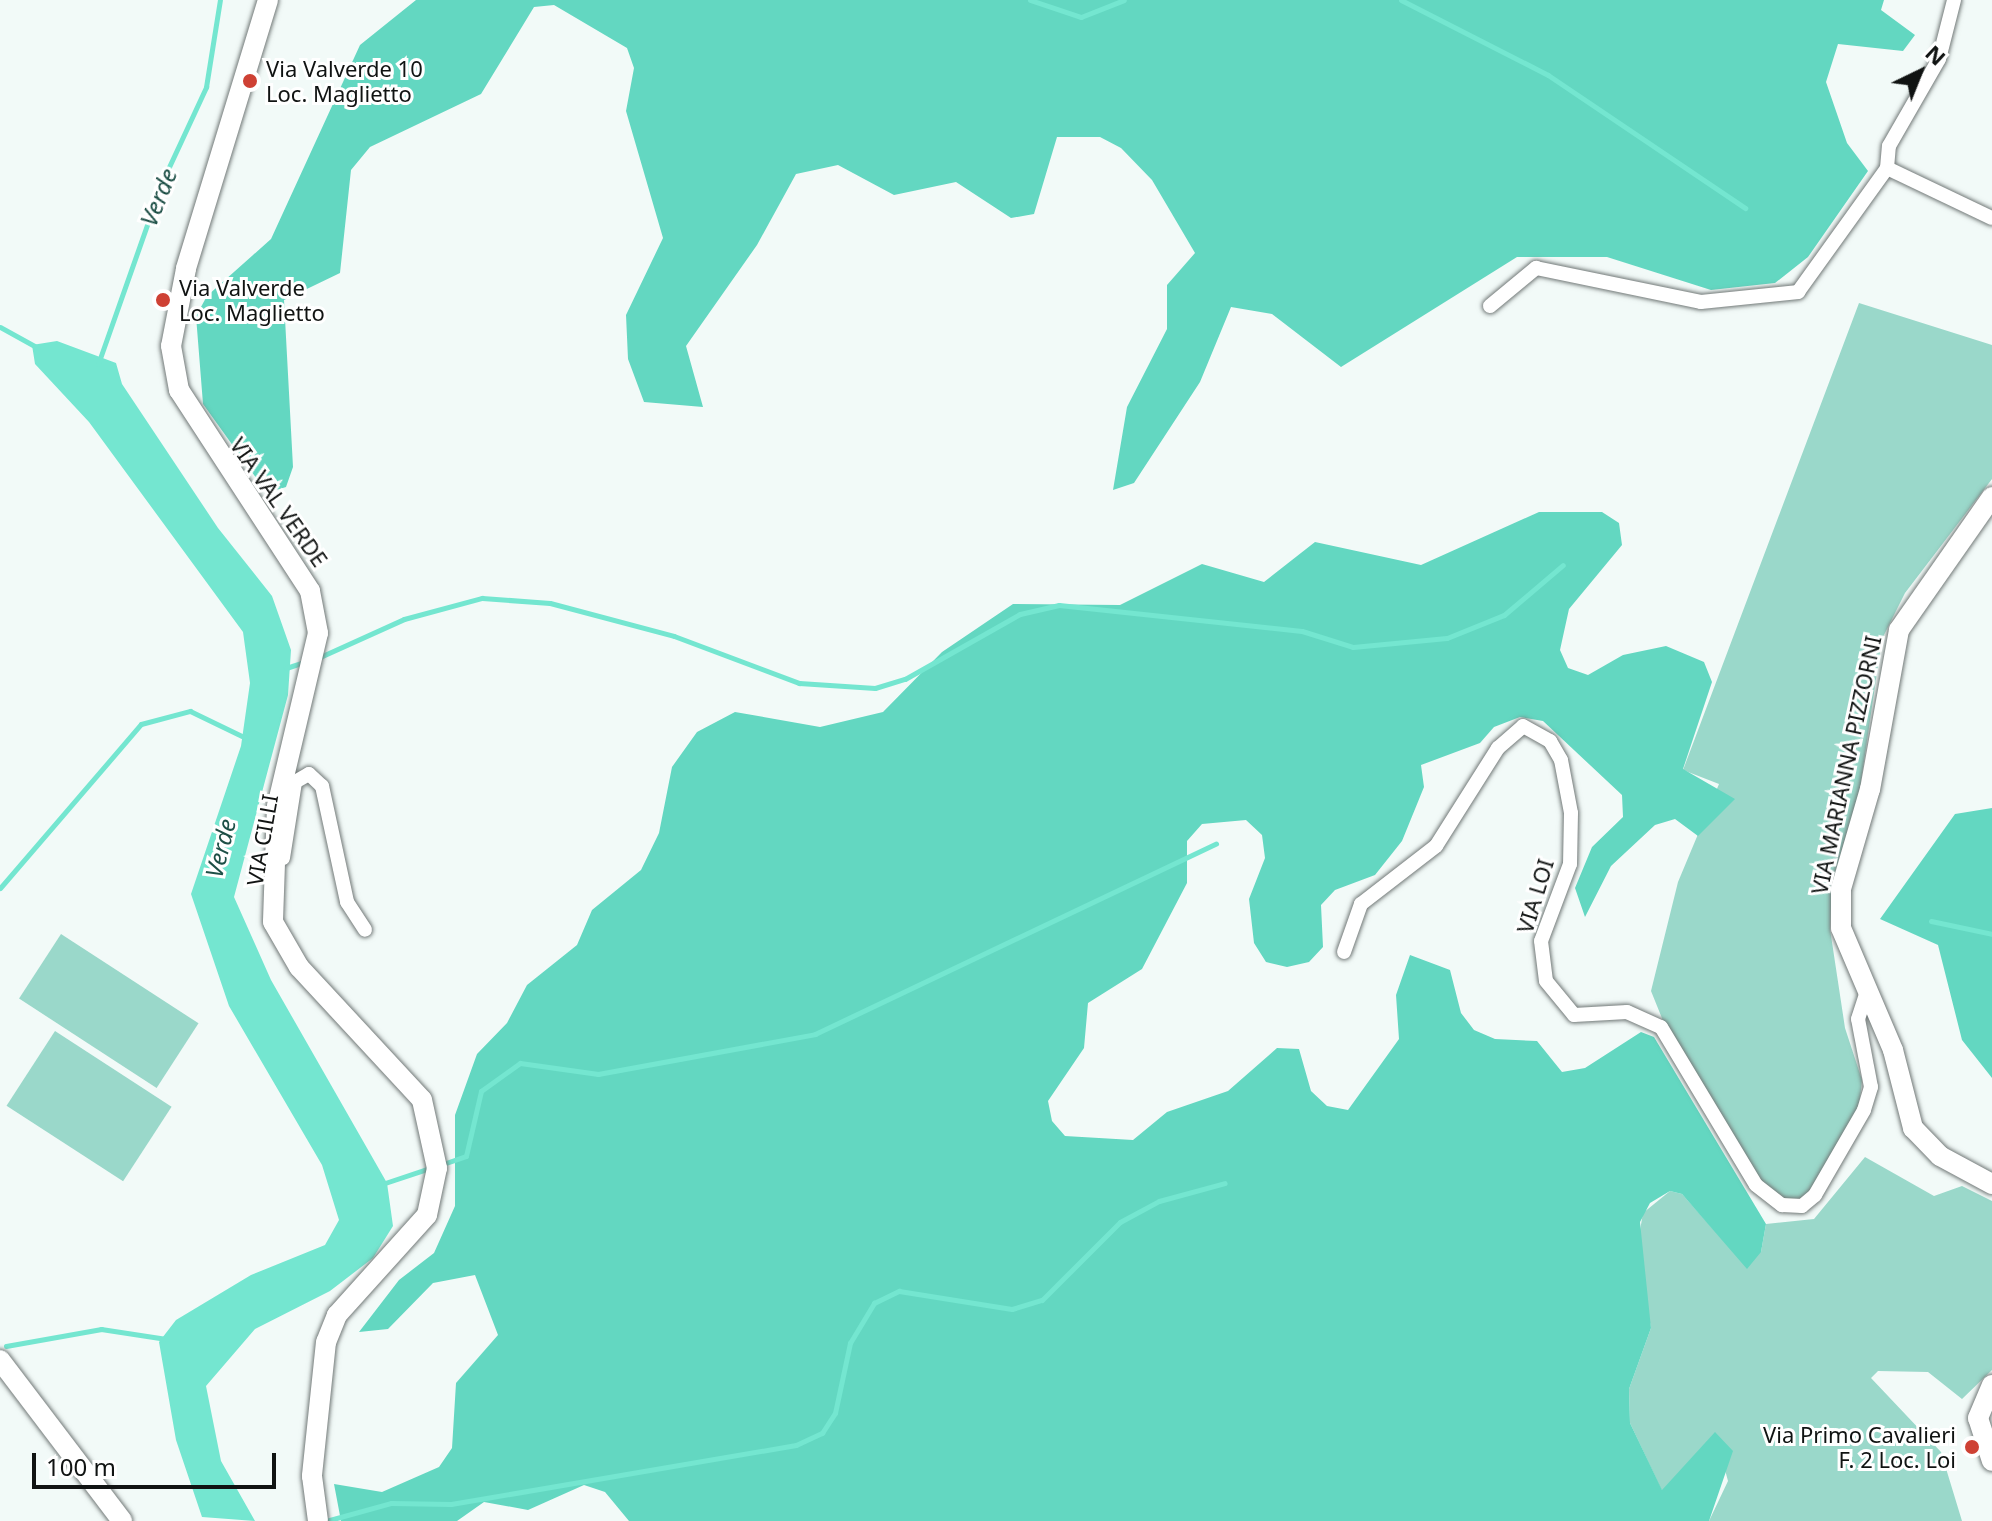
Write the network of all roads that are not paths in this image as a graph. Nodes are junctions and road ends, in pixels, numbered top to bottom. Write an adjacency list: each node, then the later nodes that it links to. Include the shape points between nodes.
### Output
1 (268, 0): 7 (main road, VIA VAL VERDE, via 186,269 171,346 179,390 310,591 318,633 277,806)
2 (1954, 0): 3 (street, via 1939,59 1899,127)
3 (1887, 168): 4 (street); 5 (street, via 1808,282 1787,296 1701,302 1536,268)
4 (1992, 218)
5 (1490, 306)
6 (1992, 497): 10 (main road, VIA MARIANNA PIZZORNI, via 1899,630 1870,789 1841,889 1841,928)
7 (274, 901): 8 (street, VIA CILLI, via 295,782 309,774 322,786 347,902); 16 (main road, VIA VAL VERDE, via 273,922 299,967 415,1091 431,1120 435,1192 411,1240 337,1315 326,1342 312,1476)
8 (365, 930)
9 (1344, 952): 10 (street, VIA LOI, via 1361,904 1436,846 1498,748 1523,726 1550,741 1561,760 1571,813 1570,864 1541,941 1546,981 1574,1015 1627,1012 1661,1027 1756,1185 1782,1205 1802,1206 1815,1195 1864,1110 1871,1087 1858,1019)
10 (1866, 995): 11 (main road, via 1893,1050 1913,1128 1940,1156)
11 (1992, 1184)
12 (0, 1360): 15 (main road)
13 (1992, 1385): 14 (main road, via 1978,1418)
14 (1992, 1461)
15 (122, 1521)
16 (318, 1521)

